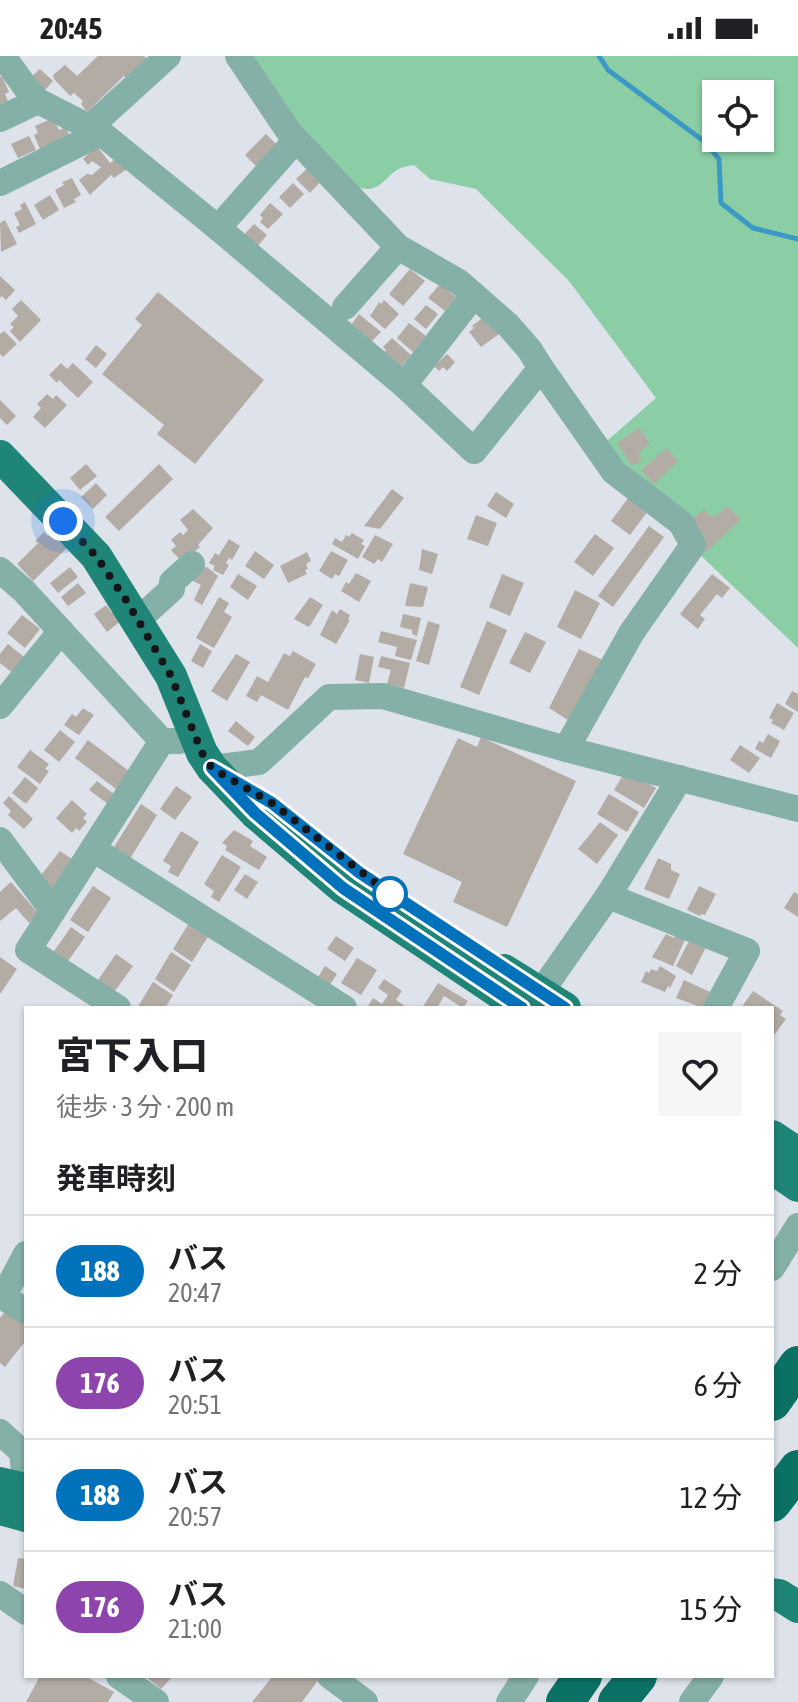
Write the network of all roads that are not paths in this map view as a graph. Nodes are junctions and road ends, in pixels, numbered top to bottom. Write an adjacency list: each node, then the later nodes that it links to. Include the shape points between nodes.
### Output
1 (3, 56): 4 (street)
2 (168, 56): 6 (street)
3 (238, 56): 7 (street)
4 (38, 101): 5 (street); 6 (street)
5 (0, 119)
6 (96, 130): 8 (street); 9 (street)
7 (296, 140): 9 (street); 10 (street)
8 (0, 183)
9 (218, 228): 14 (street)
10 (398, 247): 11 (street); 12 (street)
11 (474, 295): 13 (street, via 508,325); 14 (street)
12 (345, 307)
13 (541, 368): 14 (street, via 474,451); 22 (street, via 614,472 681,523 693,545 632,632)
14 (404, 385)
15 (0, 456): 18 (main road, via 96,556)
16 (192, 564): 18 (street)
17 (0, 570): 19 (street)
18 (138, 620): 23 (main road, via 171,676)
19 (61, 631): 20 (street); 21 (street)
20 (0, 706)
21 (162, 741): 23 (street); 27 (street)
22 (566, 749): 23 (street, via 383,696 329,697 259,762); 24 (street)
23 (205, 755): 30 (main road, via 255,813 343,888)
24 (680, 778): 25 (street); 28 (street)
25 (798, 809)
26 (0, 840): 29 (street)
27 (93, 849): 29 (street); 32 (street)
28 (608, 896): 30 (street); 33 (street, via 747,951)
29 (53, 911): 31 (street, via 28,950)
30 (539, 1004)
31 (115, 1006)
32 (341, 1006)
33 (717, 1006)
34 (774, 1137): 35 (main road)
35 (798, 1153)
36 (774, 1169): 37 (main road)
37 (798, 1186)
38 (798, 1226): 40 (street)
39 (15, 1257): 41 (street, via 3,1297)
40 (774, 1265)
41 (24, 1310)
42 (798, 1365): 43 (highway)
43 (774, 1399)
44 (0, 1432): 46 (street, via 22,1452)
45 (798, 1469): 49 (highway)
46 (24, 1470)
47 (0, 1483): 48 (main road)
48 (24, 1489)
49 (774, 1500)
50 (0, 1509): 51 (main road)
51 (24, 1515)
52 (0, 1594): 55 (street)
53 (774, 1594): 54 (main road)
54 (798, 1607)
55 (24, 1611)
56 (798, 1617): 57 (main road)
57 (774, 1618)
58 (123, 1678): 64 (street)
59 (333, 1678): 65 (street)
60 (525, 1678): 66 (street)
61 (582, 1678): 67 (highway)
62 (636, 1678): 68 (highway)
63 (710, 1678): 69 (street)
64 (156, 1702)
65 (365, 1702)
66 (509, 1702)
67 (565, 1702)
68 (617, 1702)
69 (692, 1702)

